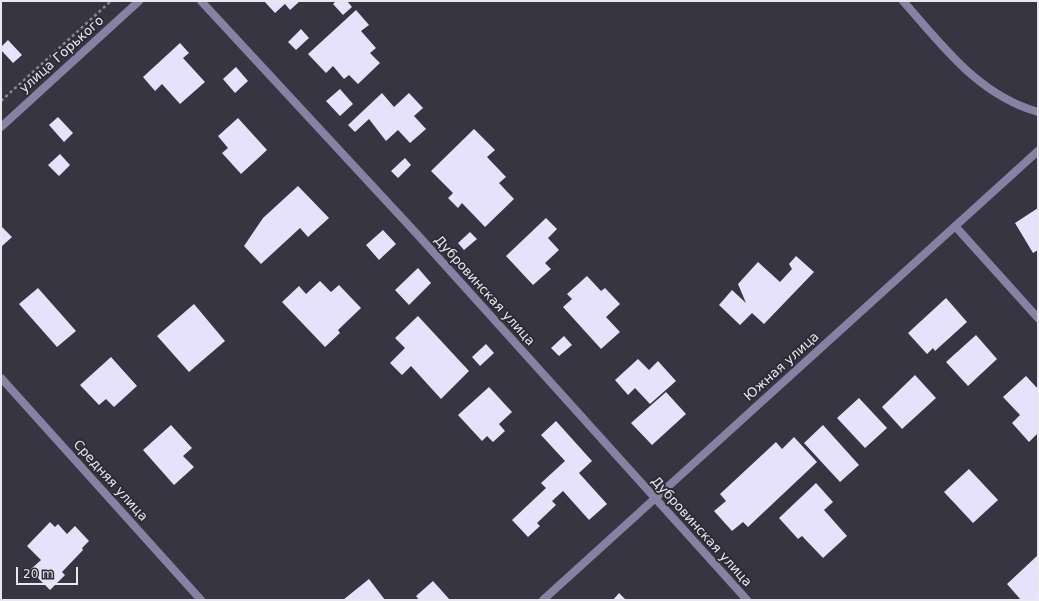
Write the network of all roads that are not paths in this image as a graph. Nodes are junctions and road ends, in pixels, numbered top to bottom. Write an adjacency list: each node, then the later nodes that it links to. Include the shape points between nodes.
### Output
1 (139, 1): 5 (street, улица Горького)
2 (201, 1): 10 (street, Дубровинская улица, via 416,233)
3 (903, 1): 4 (street, via 942,45 980,82 1011,103)
4 (1038, 112)
5 (1, 127)
6 (1038, 151): 7 (street, Южная улица)
7 (955, 226): 8 (street); 10 (street, Южная улица)
8 (1038, 318)
9 (1, 378): 11 (street, Средняя улица)
10 (655, 498): 12 (street, Южная улица); 13 (street, Дубровинская улица)
11 (201, 600)
12 (543, 600)
13 (746, 600)

